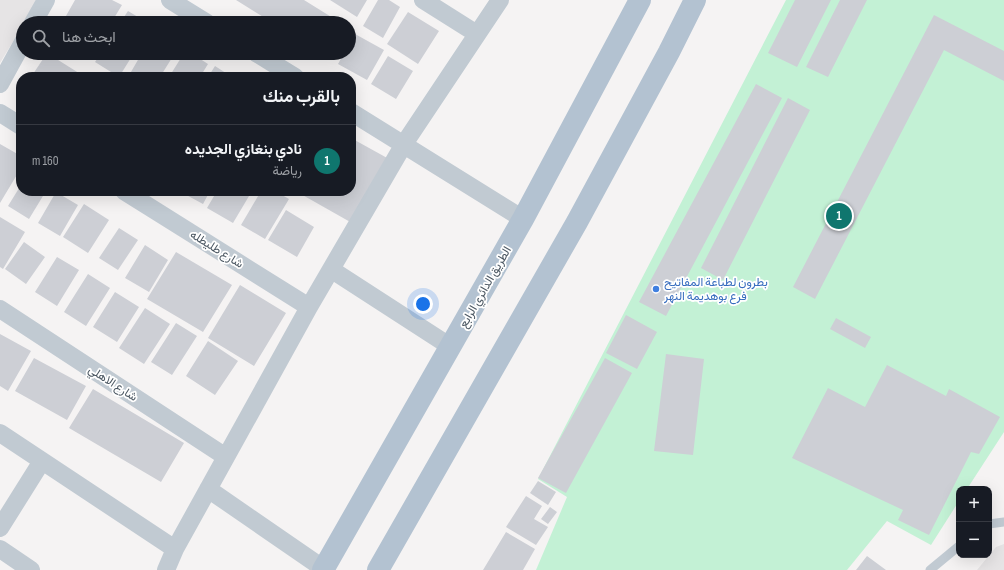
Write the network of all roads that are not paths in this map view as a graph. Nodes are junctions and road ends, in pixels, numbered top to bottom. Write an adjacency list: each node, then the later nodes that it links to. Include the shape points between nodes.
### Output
1 (46, 0): 7 (street)
2 (170, 0): 8 (street)
3 (423, 0): 9 (street)
4 (500, 0): 9 (street)
5 (640, 0): 19 (main road, الطريق الدائري الرابع)
6 (695, 0): 37 (main road, via 670,52 577,222)
7 (37, 16)
8 (196, 16)
9 (477, 34): 17 (street)
10 (16, 55): 13 (street)
11 (267, 60): 12 (street)
12 (287, 72)
13 (0, 84)
14 (0, 113): 16 (street)
15 (356, 115): 17 (street)
16 (16, 123)
17 (404, 144): 19 (street); 20 (street)
18 (132, 196): 21 (street, شارع طليطله)
19 (523, 219): 23 (main road, الطريق الدائري الرابع)
20 (332, 270): 21 (street); 23 (street)
21 (309, 307): 25 (street)
22 (0, 309): 25 (street, شارع الاهلي)
23 (451, 347): 34 (main road, الطريق الدائري الرابع)
24 (0, 434): 26 (street)
25 (226, 457): 27 (street)
26 (42, 461): 30 (street); 33 (street)
27 (208, 489): 33 (street); 34 (street)
28 (1004, 522): 29 (lane)
29 (992, 524)
30 (0, 528)
31 (0, 548): 35 (street)
32 (956, 548): 38 (lane)
33 (174, 549): 36 (street)
34 (324, 569)
35 (31, 570)
36 (166, 570)
37 (378, 570)
38 (930, 570)

